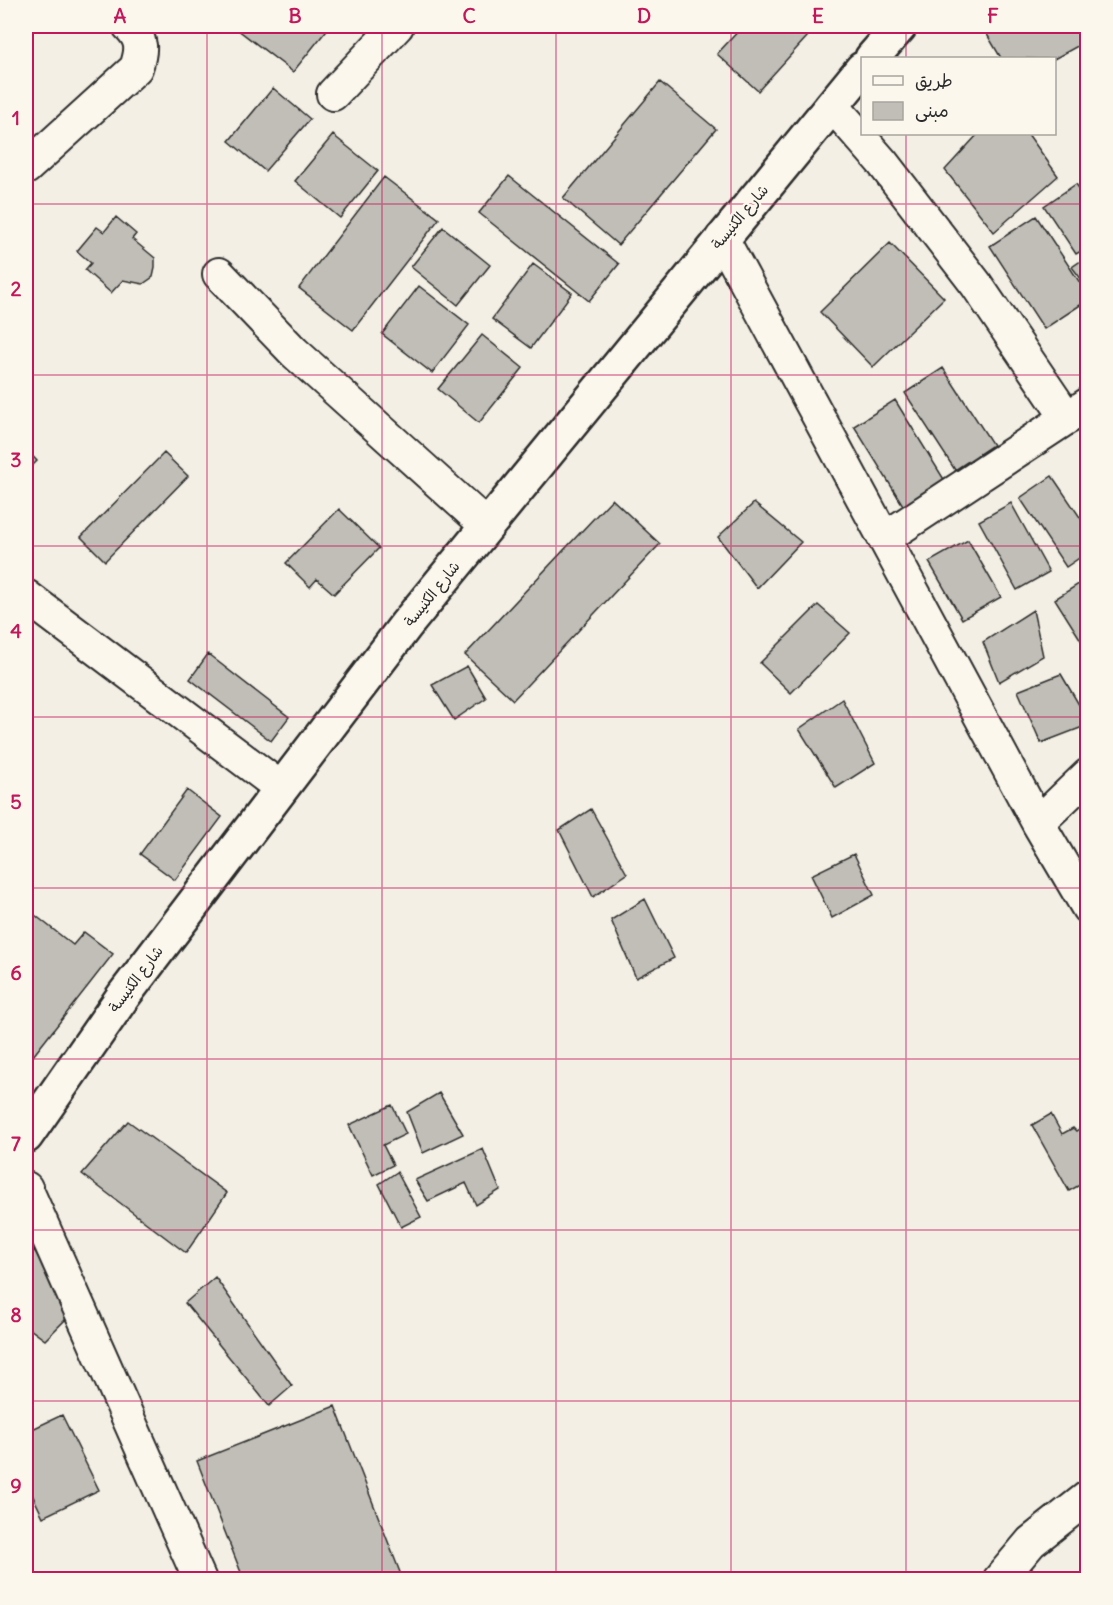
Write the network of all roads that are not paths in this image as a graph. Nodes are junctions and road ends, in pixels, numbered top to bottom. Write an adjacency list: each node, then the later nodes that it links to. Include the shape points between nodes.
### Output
1 (129, 26): 8 (street, via 139,36 142,49 136,68)
2 (398, 26): 6 (street)
3 (900, 26): 4 (main road)
4 (873, 57)
5 (861, 70): 7 (main road, شارع الكنيسة)
6 (333, 94)
7 (832, 105): 9 (main road, شارع الكنيسة); 11 (street, via 882,162)
8 (26, 168)
9 (722, 238): 12 (main road, شارع الكنيسة); 13 (street)
10 (219, 274): 12 (street, via 294,352)
11 (1077, 411): 13 (street)
12 (487, 526): 16 (main road, شارع الكنيسة)
13 (885, 538): 17 (street)
14 (26, 596): 16 (street)
15 (1088, 775): 17 (street)
16 (281, 788): 19 (main road, شارع الكنيسة)
17 (1038, 823): 18 (street)
18 (1088, 908)
19 (28, 1128)
20 (26, 1188): 22 (street)
21 (1088, 1497): 23 (street, via 1030,1542)
22 (200, 1580)
23 (999, 1580)

